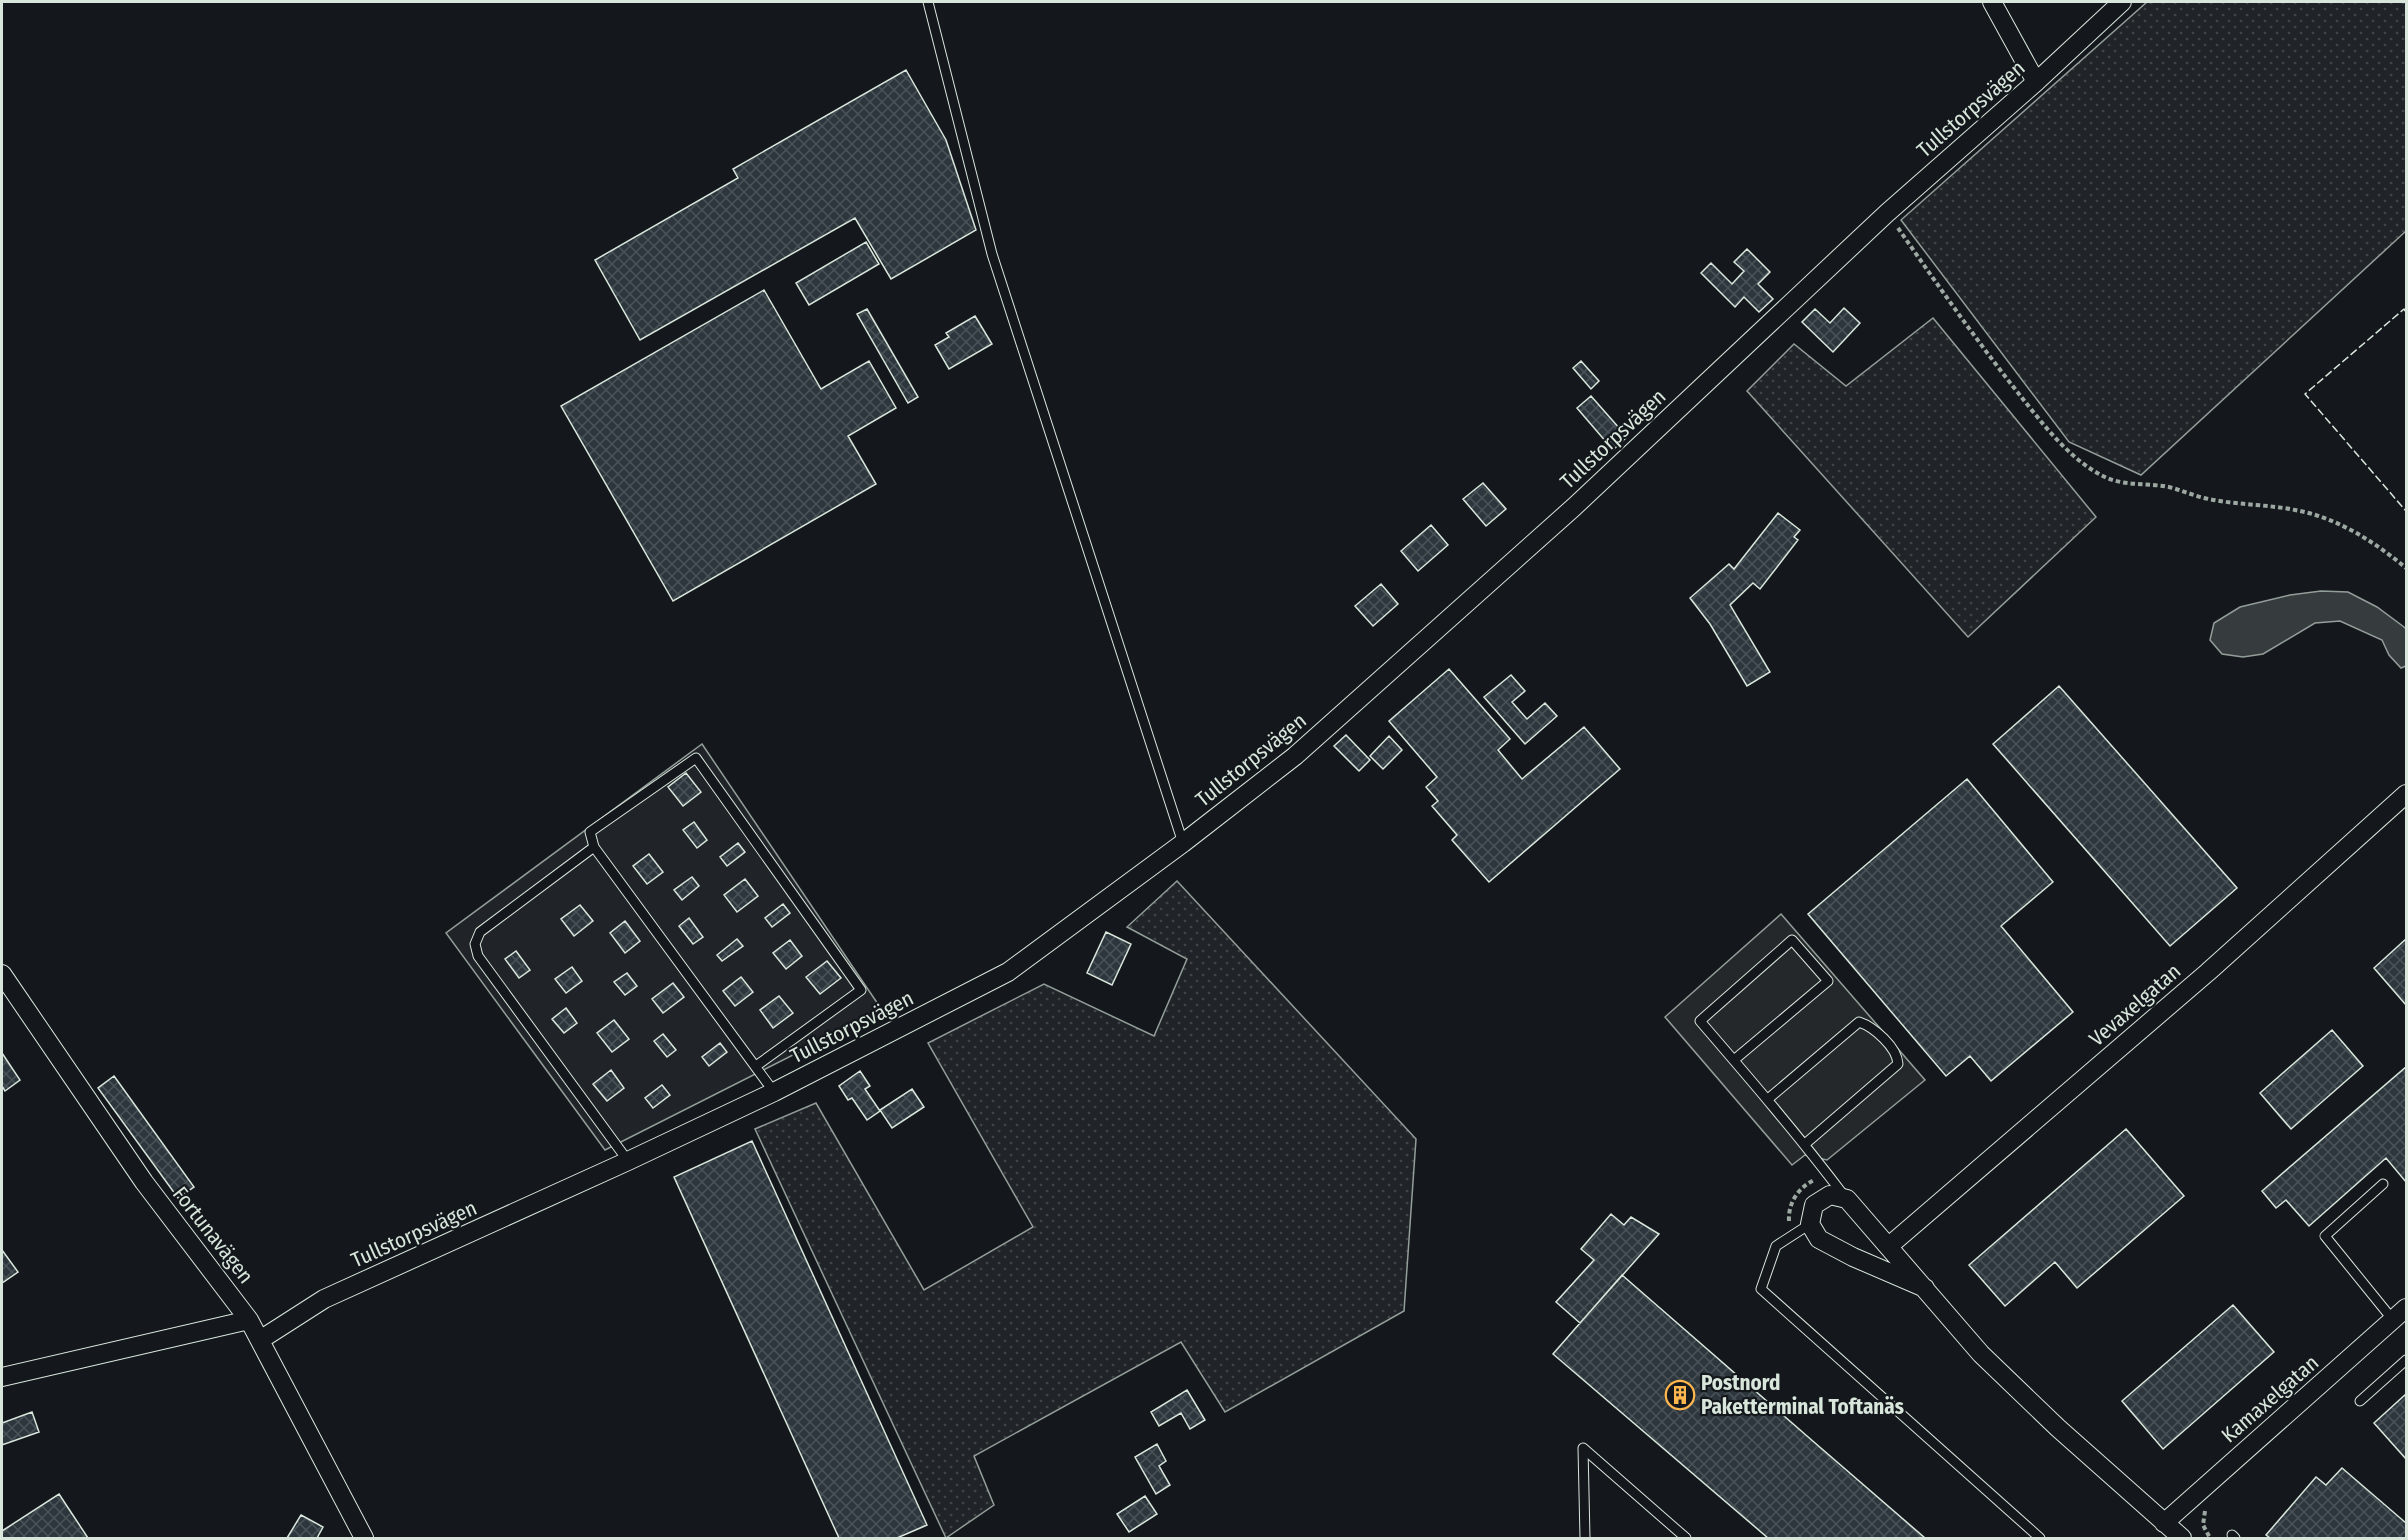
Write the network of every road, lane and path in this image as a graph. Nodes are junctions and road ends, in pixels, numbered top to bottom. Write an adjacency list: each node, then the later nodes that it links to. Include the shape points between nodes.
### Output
1 (928, 2): 8 (lane, via 992,254)
2 (1992, 2): 4 (street)
3 (2122, 2): 4 (street, Tullstorpsvägen)
4 (2036, 82): 5 (street, Tullstorpsvägen)
5 (1887, 213): 6 (path, via 1998,368 2060,443 2091,469 2120,483 2155,484 2202,498 2318,515 2367,540); 8 (street, Tullstorpsvägen, via 1574,507 1400,663 1295,756)
6 (2406, 568)
7 (2406, 794): 20 (street, Vevaxelgatan, via 2208,972)
8 (1183, 843): 13 (street, Tullstorpsvägen, via 1008,972)
9 (594, 847): 12 (lane); 12 (lane, via 590,832 696,758 861,990); 16 (lane, via 480,932 475,944 478,956)
10 (2, 974): 23 (street, Fortunavägen, via 144,1182)
11 (1734, 1060): 11 (lane, via 1700,1021 1792,940 1828,981); 14 (lane)
12 (756, 1066): 13 (lane)
13 (774, 1092): 16 (street, Tullstorpsvägen)
14 (1767, 1100): 15 (lane); 15 (lane, via 1859,1022 1881,1036 1898,1057 1898,1064)
15 (1805, 1144): 18 (lane)
16 (628, 1161): 24 (street, Tullstorpsvägen, via 324,1299)
17 (2383, 1184): 22 (lane, via 2325,1236)
18 (1847, 1199): 19 (street, via 1830,1195 1814,1205); 20 (street)
19 (1810, 1224): 21 (street, via 1820,1239 1852,1257); 32 (lane, via 1776,1246 1761,1289)
20 (1889, 1246): 21 (street)
21 (1925, 1288): 28 (street, via 1981,1354)
22 (2400, 1314): 28 (street, Kamaxelgatan)
23 (249, 1320): 24 (street, Fortunavägen); 26 (street)
24 (260, 1340): 29 (street, Fortunavägen)
25 (2406, 1360): 27 (lane)
26 (2, 1377)
27 (2360, 1401)
28 (2164, 1523): 33 (street)
29 (363, 1539)
30 (1585, 1539): 31 (lane, via 1583,1448)
31 (1686, 1539)
32 (2040, 1539)
33 (2182, 1539)

